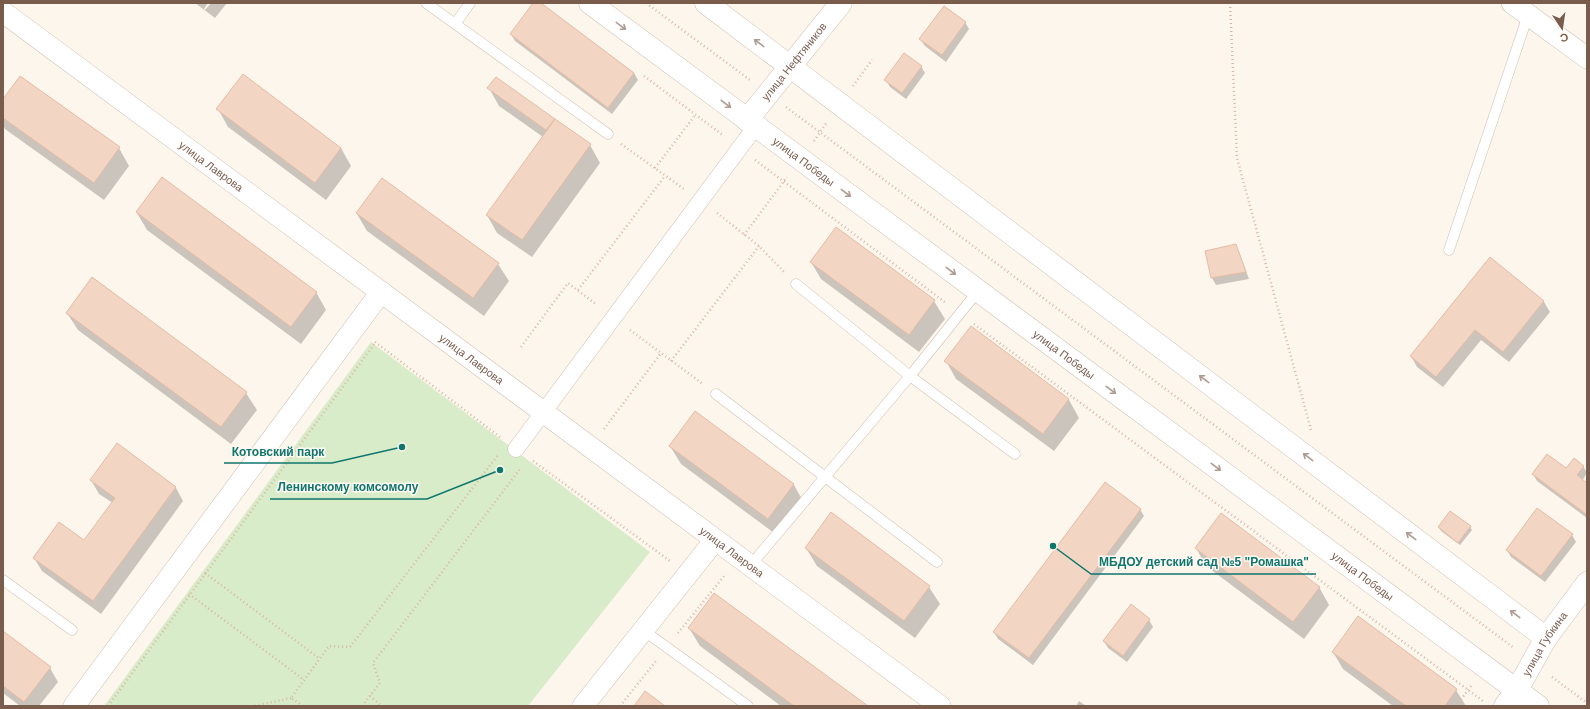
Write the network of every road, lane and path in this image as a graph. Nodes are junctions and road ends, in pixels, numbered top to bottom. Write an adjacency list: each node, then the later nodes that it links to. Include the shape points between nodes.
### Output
1 (426, 3): 10 (lane)
2 (470, 3): 10 (lane)
3 (590, 3): 16 (street, улица Победы, one-way to 16)
4 (646, 3): 14 (path)
5 (706, 3): 12 (street, one-way to 5)
6 (841, 3): 12 (street, улица Нефтяников)
7 (1230, 3): 36 (path, via 1237,158)
8 (1520, 9): 11 (street); 22 (lane)
9 (3, 12): 26 (street, улица Лаврова)
10 (455, 24): 17 (lane)
11 (1587, 58)
12 (791, 66): 14 (street, улица Нефтяников); 52 (street, one-way to 12)
13 (644, 76): 15 (path)
14 (768, 94): 16 (street, улица Нефтяников); 56 (path)
15 (696, 114): 18 (path); 19 (path)
16 (752, 123): 18 (street); 25 (street, улица Победы, one-way to 25)
17 (608, 134)
18 (740, 148): 27 (path); 28 (street)
19 (655, 168)
20 (665, 176): 24 (path)
21 (759, 246): 32 (path)
22 (1449, 250)
23 (796, 284): 33 (lane)
24 (578, 290): 28 (path); 30 (path, via 568,283)
25 (978, 291): 27 (lane); 60 (street, улица Победы, one-way to 60)
26 (381, 292): 35 (street, улица Лаврова); 44 (street)
27 (960, 314): 33 (lane); 62 (path)
28 (614, 318): 31 (path); 35 (street)
29 (375, 342): 47 (path)
30 (521, 347)
31 (661, 353): 32 (path); 37 (path)
32 (671, 361): 34 (path)
33 (910, 376): 39 (lane); 42 (lane)
34 (716, 394): 42 (lane)
35 (543, 412): 37 (street, улица Лаврова); 38 (street)
36 (1313, 434)
37 (591, 447): 43 (street, улица Лаврова)
38 (516, 449)
39 (1015, 454)
40 (498, 455): 58 (path, via 350,647 329,646)
41 (524, 464): 63 (path, via 373,663 380,683)
42 (825, 477): 45 (lane); 46 (lane)
43 (715, 540): 45 (street, улица Лаврова); 54 (street)
44 (184, 557): 47 (path); 48 (street)
45 (745, 562): 57 (path); 66 (street, улица Лаврова)
46 (937, 562)
47 (206, 573): 51 (path); 58 (path)
48 (168, 578): 51 (path); 68 (street)
49 (3, 580): 53 (lane)
50 (1587, 583): 55 (street, улица Губкина)
51 (190, 595): 61 (path); 69 (path)
52 (1521, 619): 55 (street); 56 (path)
53 (72, 630)
54 (643, 630): 57 (lane); 74 (street)
55 (1546, 638): 59 (street, улица Губкина)
56 (1504, 641): 59 (path)
57 (666, 647): 75 (path); 76 (lane)
58 (320, 659): 61 (path)
59 (1533, 662): 65 (street, улица Губкина); 67 (path)
60 (1485, 667): 62 (path); 65 (street, улица Победы)
61 (304, 680): 64 (path)
62 (1468, 690): 65 (path); 77 (path)
63 (370, 696): 72 (path); 73 (path)
64 (291, 698): 70 (path); 71 (path)
65 (1502, 699): 78 (street, улица Победы)
66 (929, 701)
67 (1587, 703)
68 (74, 706)
69 (108, 706)
70 (255, 706)
71 (303, 706)
72 (362, 706)
73 (382, 706)
74 (583, 706)
75 (620, 706)
76 (748, 706)
77 (1456, 706)
78 (1538, 706)

